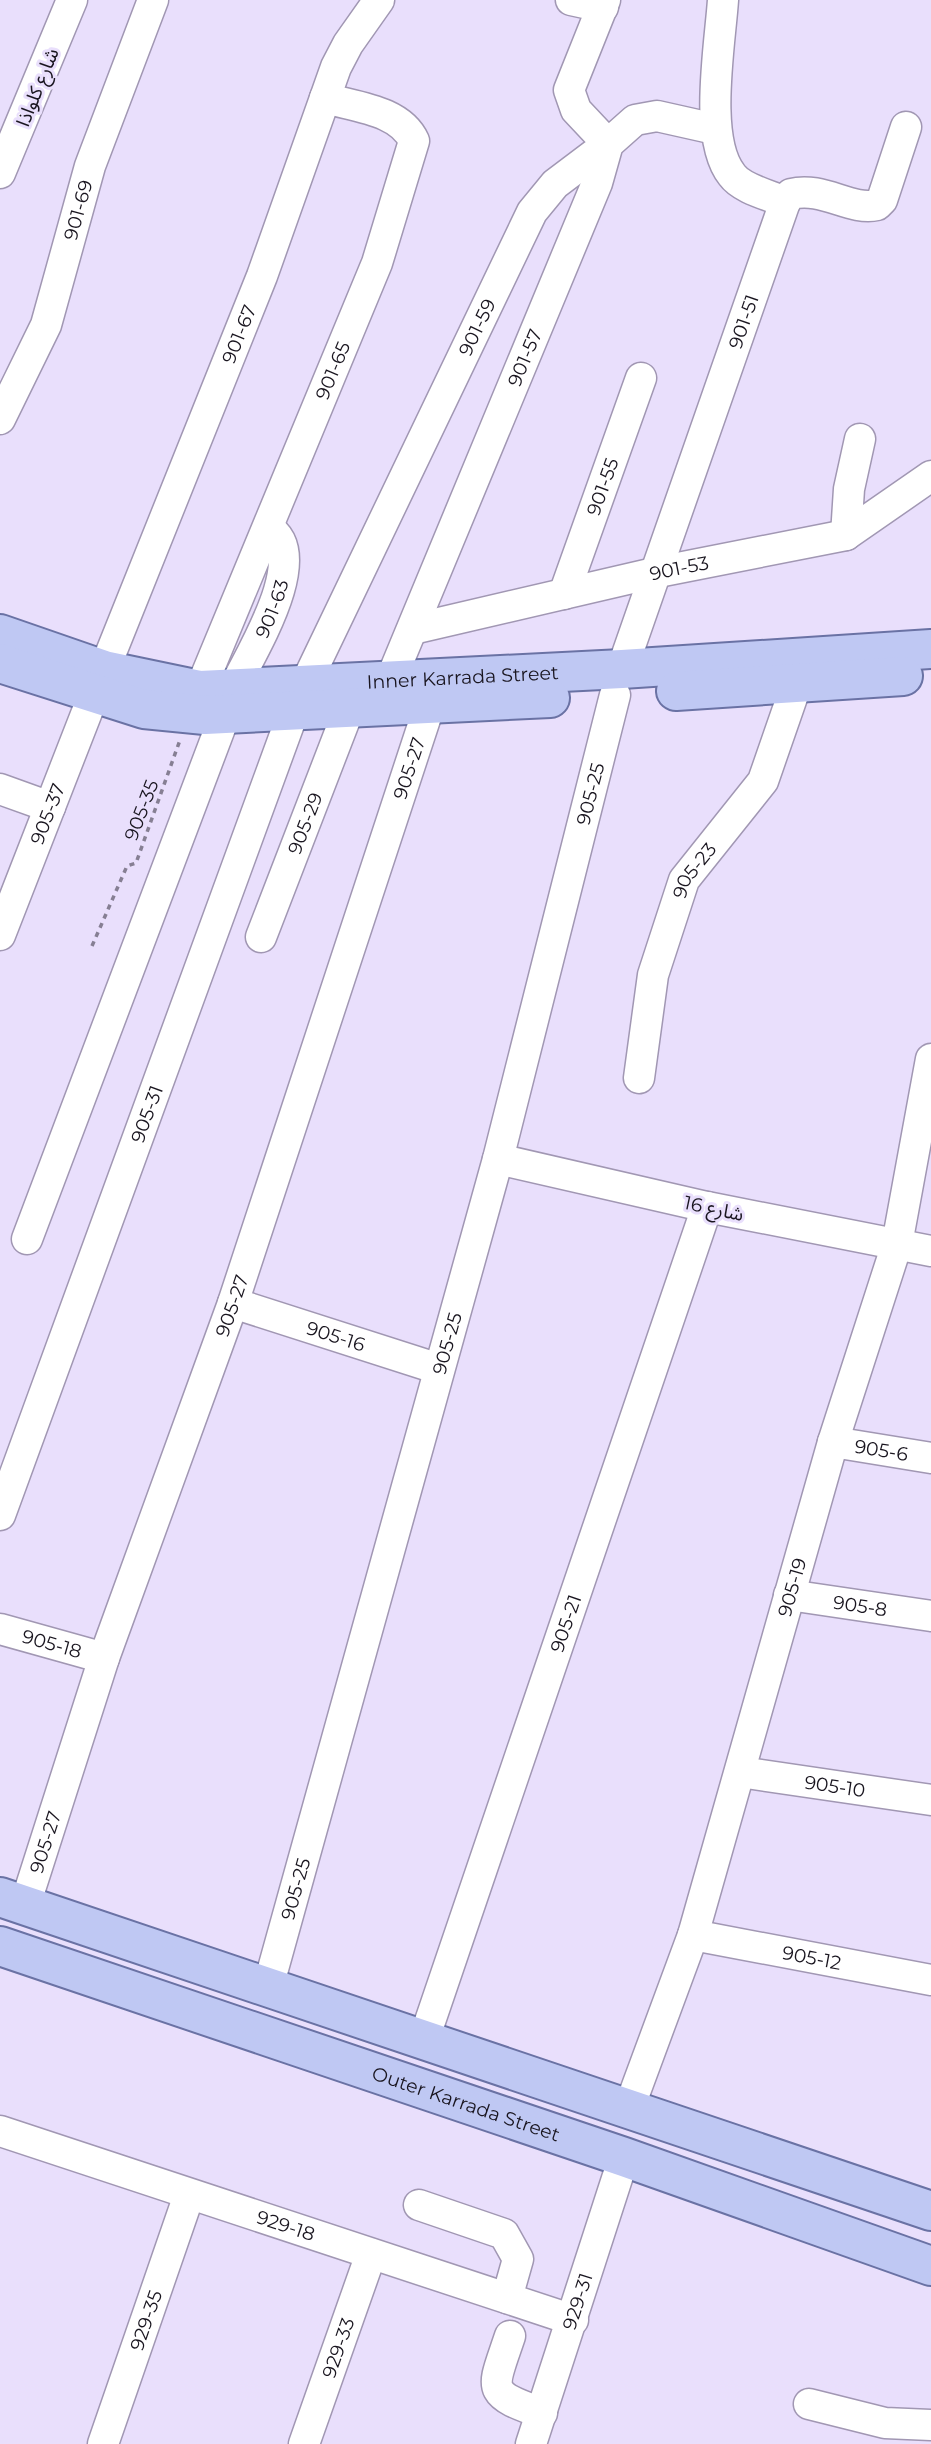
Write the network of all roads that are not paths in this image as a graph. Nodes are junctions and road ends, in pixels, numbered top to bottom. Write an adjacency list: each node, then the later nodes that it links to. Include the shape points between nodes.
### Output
1 (72, 0): 11 (street, شارع كلواذا)
2 (153, 0): 14 (street, 901-69, via 90,166 46,325)
3 (379, 0): 7 (street, 901-67, via 348,44)
4 (571, 0): 6 (street)
5 (723, 0): 9 (street)
6 (604, 4): 10 (street, via 569,90 576,110)
7 (326, 98): 17 (street, 901-65, via 397,120 409,129 414,141 377,263); 27 (street, 901-67, via 262,276)
8 (906, 127): 12 (street, via 877,205 812,191 791,194)
9 (715, 128): 10 (street, via 657,116 635,120); 12 (street, via 720,157 733,177)
10 (608, 144): 21 (street, 901-57, via 597,183); 30 (street, 901-59, via 555,184 532,212)
11 (0, 173)
12 (785, 202): 19 (street, 901-51)
13 (641, 378): 20 (street, 901-55)
14 (0, 419)
15 (860, 439): 18 (street, via 849,489)
16 (931, 477): 18 (street, 901-53)
17 (268, 528): 31 (street, 901-63, via 283,548 281,586)
18 (846, 535): 19 (street, 901-53)
19 (658, 572): 20 (street, 901-53); 28 (street, 901-51)
20 (564, 594): 21 (street, 901-53)
21 (413, 629): 26 (street, 901-57)
22 (0, 634): 27 (main road, Inner Karrada Street)
23 (931, 649): 28 (main road, Inner Karrada Street)
24 (0, 663): 27 (main road, Inner Karrada Street)
25 (931, 674): 29 (main road, Inner Karrada Street)
26 (391, 679): 28 (main road, Inner Karrada Street); 30 (main road, Inner Karrada Street)
27 (99, 682): 31 (main road, Inner Karrada Street); 35 (street, 905-37)
28 (619, 682): 29 (main road, Inner Karrada Street); 32 (main road, Inner Karrada Street); 40 (street, 905-25)
29 (797, 683): 39 (street, 905-23, via 763,781 684,880 653,975)
30 (299, 699): 31 (main road, Inner Karrada Street); 33 (main road, Inner Karrada Street); 49 (street, 905-31)
31 (210, 702): 42 (street)
32 (430, 704): 33 (main road, Inner Karrada Street); 45 (street, 905-27)
33 (349, 709): 37 (street, 905-29)
34 (0, 789): 35 (street)
35 (50, 807): 36 (street, 905-37)
36 (0, 935)
37 (261, 937)
38 (931, 1059): 43 (street, 905-19)
39 (639, 1078)
40 (498, 1159): 41 (street, شارع 16); 46 (street, 905-25)
41 (707, 1207): 43 (street, شارع 16); 61 (street, 905-21)
42 (27, 1239)
43 (897, 1244): 44 (street, شارع 16); 47 (street, 905-19)
44 (931, 1251)
45 (233, 1303): 46 (street, 905-16); 53 (street, 905-27)
46 (439, 1368): 60 (street, 905-25)
47 (833, 1442): 48 (street, 905-6); 50 (street, 905-19)
48 (931, 1458)
49 (0, 1515)
50 (789, 1595): 51 (street, 905-8); 54 (street, 905-19)
51 (931, 1616)
52 (0, 1629): 53 (street, 905-18)
53 (104, 1658): 56 (street, 905-27)
54 (740, 1772): 55 (street, 905-10); 57 (street, 905-19)
55 (931, 1800)
56 (13, 1901): 60 (main road)
57 (693, 1935): 59 (street, 905-12); 62 (street, 905-19)
58 (0, 1946): 64 (main road, Outer Karrada Street)
59 (931, 1980)
60 (268, 1987): 61 (main road)
61 (425, 2039): 62 (main road)
62 (629, 2108): 67 (main road)
63 (0, 2131): 65 (street, 929-18)
64 (624, 2157): 69 (main road, Outer Karrada Street); 71 (street, 929-31)
65 (189, 2195): 68 (street, 929-18); 76 (street, 929-35)
66 (419, 2205): 70 (street, via 504,2234 517,2259)
67 (931, 2211)
68 (371, 2254): 70 (street, 929-18); 77 (street, 929-33)
69 (931, 2266)
70 (507, 2298): 71 (street, 929-18)
71 (573, 2320): 74 (street, 929-31)
72 (510, 2336): 74 (street, via 495,2380 498,2391 506,2401)
73 (809, 2404): 75 (street, via 885,2423)
74 (542, 2413): 78 (street, 929-31)
75 (931, 2426): 79 (street)
76 (103, 2444)
77 (304, 2444)
78 (531, 2444)
79 (925, 2444)

